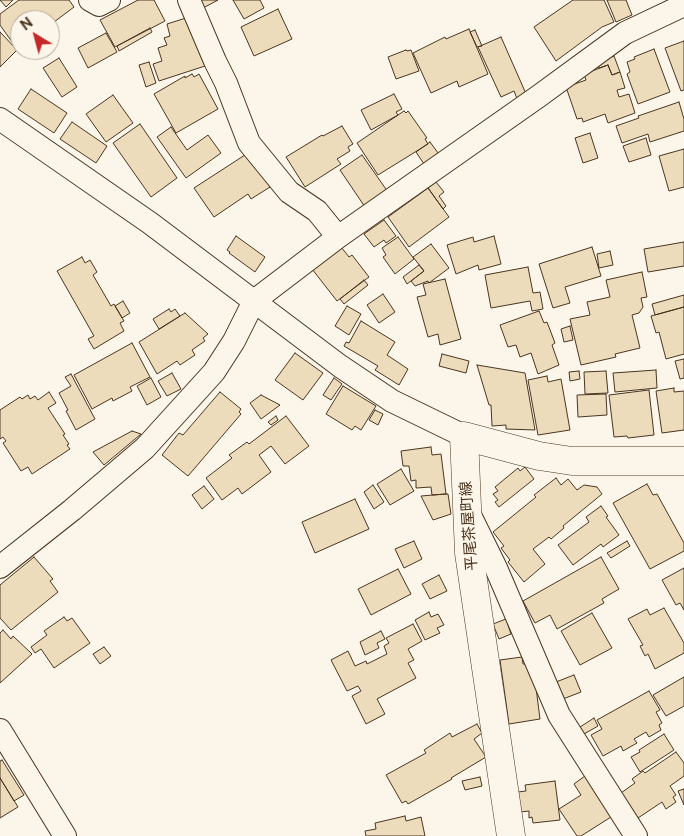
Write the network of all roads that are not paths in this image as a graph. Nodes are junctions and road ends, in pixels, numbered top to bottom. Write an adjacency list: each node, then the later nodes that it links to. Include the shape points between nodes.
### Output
1 (90, 0): 2 (street, via 99,5)
2 (108, 0)
3 (189, 0): 6 (street, via 249,143 289,192 317,211)
4 (684, 5): 6 (street, via 625,33)
5 (0, 119): 7 (street, via 150,223)
6 (338, 237): 7 (street)
7 (254, 301): 8 (street, via 392,401); 11 (street, via 214,372 145,448)
8 (464, 436): 9 (main road, via 539,456 572,461); 10 (main road, 平尾茶屋町線)
9 (684, 461)
10 (467, 509): 14 (main road, 平尾茶屋町線, via 484,665); 15 (street, via 496,568 558,715)
11 (0, 567)
12 (0, 730): 13 (street)
13 (65, 836)
14 (511, 836)
15 (636, 836)

